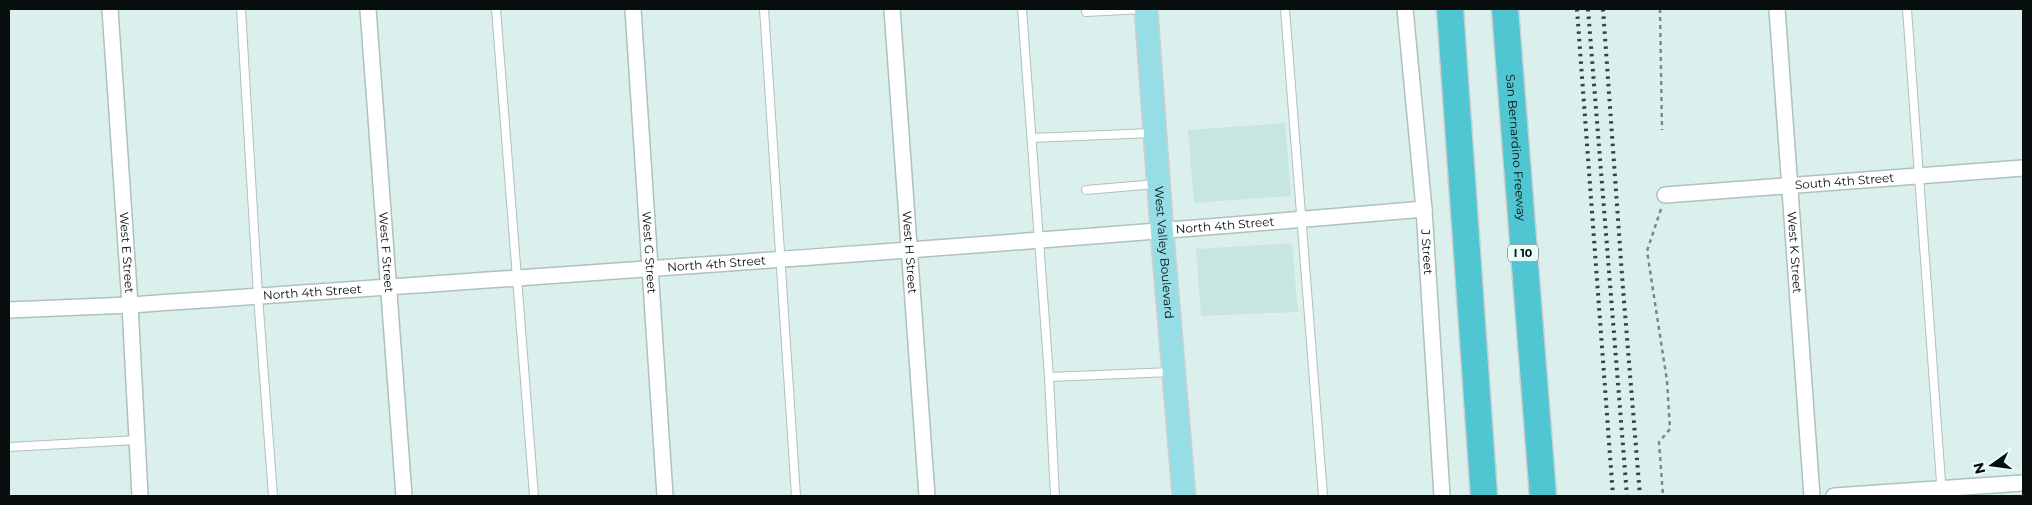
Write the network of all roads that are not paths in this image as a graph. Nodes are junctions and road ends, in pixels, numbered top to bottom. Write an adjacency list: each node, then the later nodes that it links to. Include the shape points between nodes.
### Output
1 (110, 9): 36 (street, West E Street)
2 (241, 9): 35 (lane)
3 (368, 9): 33 (street, West F Street)
4 (496, 9): 32 (lane)
5 (633, 9): 31 (street, West G Street)
6 (764, 9): 30 (lane)
7 (892, 9): 29 (street, West H Street)
8 (1022, 9): 18 (lane)
9 (1086, 9): 10 (lane, via 1086,12)
10 (1146, 9): 17 (main road, West Valley Boulevard)
11 (1285, 9): 26 (lane)
12 (1405, 9): 25 (street, J Street)
13 (1450, 9): 55 (highway)
14 (1505, 9): 34 (highway, San Bernardino Freeway / I 10)
15 (1777, 9): 22 (street, West K Street)
16 (1907, 9): 20 (lane)
17 (1154, 133): 18 (lane); 21 (main road, West Valley Boulevard)
18 (1032, 138): 28 (lane)
19 (2023, 168): 20 (street, South 4th Street)
20 (1919, 177): 22 (street, South 4th Street); 43 (lane)
21 (1158, 184): 23 (lane); 27 (main road, West Valley Boulevard)
22 (1790, 187): 24 (street, South 4th Street); 58 (street, West K Street)
23 (1086, 190)
24 (1665, 195)
25 (1424, 209): 26 (street, North 4th Street); 54 (street, J Street)
26 (1302, 219): 27 (street, North 4th Street); 53 (lane)
27 (1162, 232): 28 (street, North 4th Street); 38 (main road, West Valley Boulevard)
28 (1040, 241): 29 (street, North 4th Street); 39 (lane)
29 (909, 250): 30 (street, North 4th Street); 50 (street, West H Street)
30 (779, 260): 31 (street, North 4th Street); 49 (lane)
31 (650, 269): 32 (street, North 4th Street); 48 (street, West G Street)
32 (517, 278): 33 (street, North 4th Street); 47 (lane)
33 (389, 287): 35 (street, North 4th Street); 46 (street, West F Street)
34 (1526, 293): 56 (highway, San Bernardino Freeway / I 10); 57 (highway)
35 (258, 296): 36 (street, North 4th Street); 45 (lane)
36 (130, 305): 37 (street, North 4th Street); 40 (street, West E Street)
37 (9, 310)
38 (1174, 372): 39 (lane); 52 (main road, West Valley Boulevard)
39 (1049, 377): 51 (lane)
40 (137, 440): 41 (lane); 44 (street, West E Street)
41 (9, 447)
42 (2023, 483): 43 (street)
43 (1942, 492): 59 (street)
44 (140, 496)
45 (273, 496)
46 (404, 496)
47 (534, 496)
48 (665, 496)
49 (796, 496)
50 (927, 496)
51 (1056, 496)
52 (1184, 496)
53 (1323, 496)
54 (1442, 496)
55 (1484, 496)
56 (1543, 496)
57 (1558, 496)
58 (1812, 496)
59 (1834, 496)

